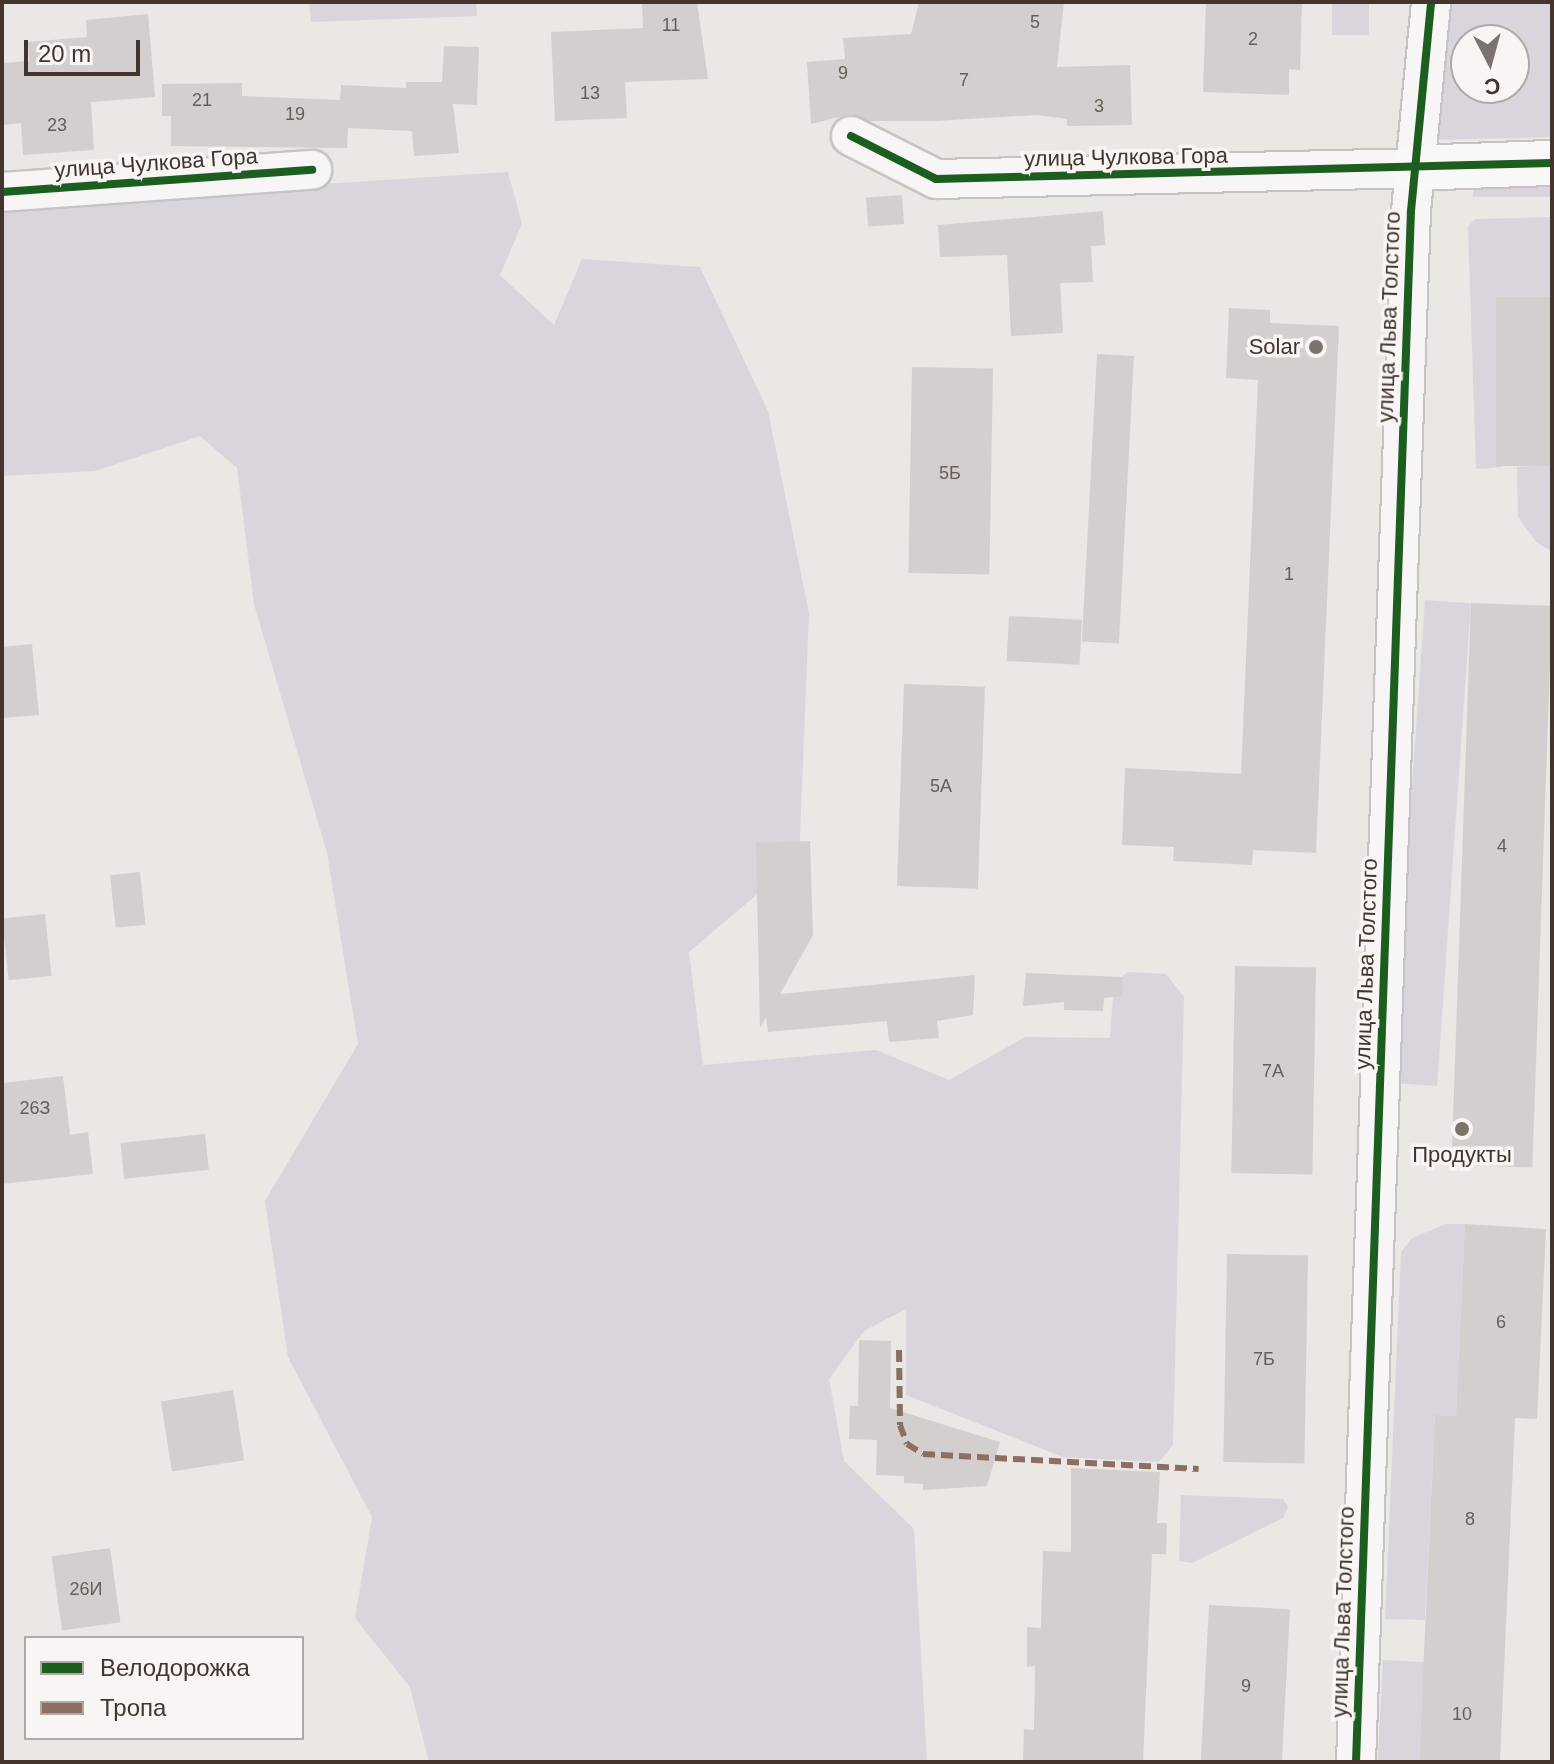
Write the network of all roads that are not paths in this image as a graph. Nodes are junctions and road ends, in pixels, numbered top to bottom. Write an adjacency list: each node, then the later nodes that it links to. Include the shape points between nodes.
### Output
1 (1431, 2): 4 (street, улица Льва Толстого)
2 (851, 136): 4 (street, улица Чулкова Гора, via 936,179)
3 (1552, 163): 4 (street)
4 (1413, 168): 7 (street, улица Льва Толстого)
5 (312, 170): 6 (street, улица Чулкова Гора)
6 (2, 192)
7 (1356, 1762)

